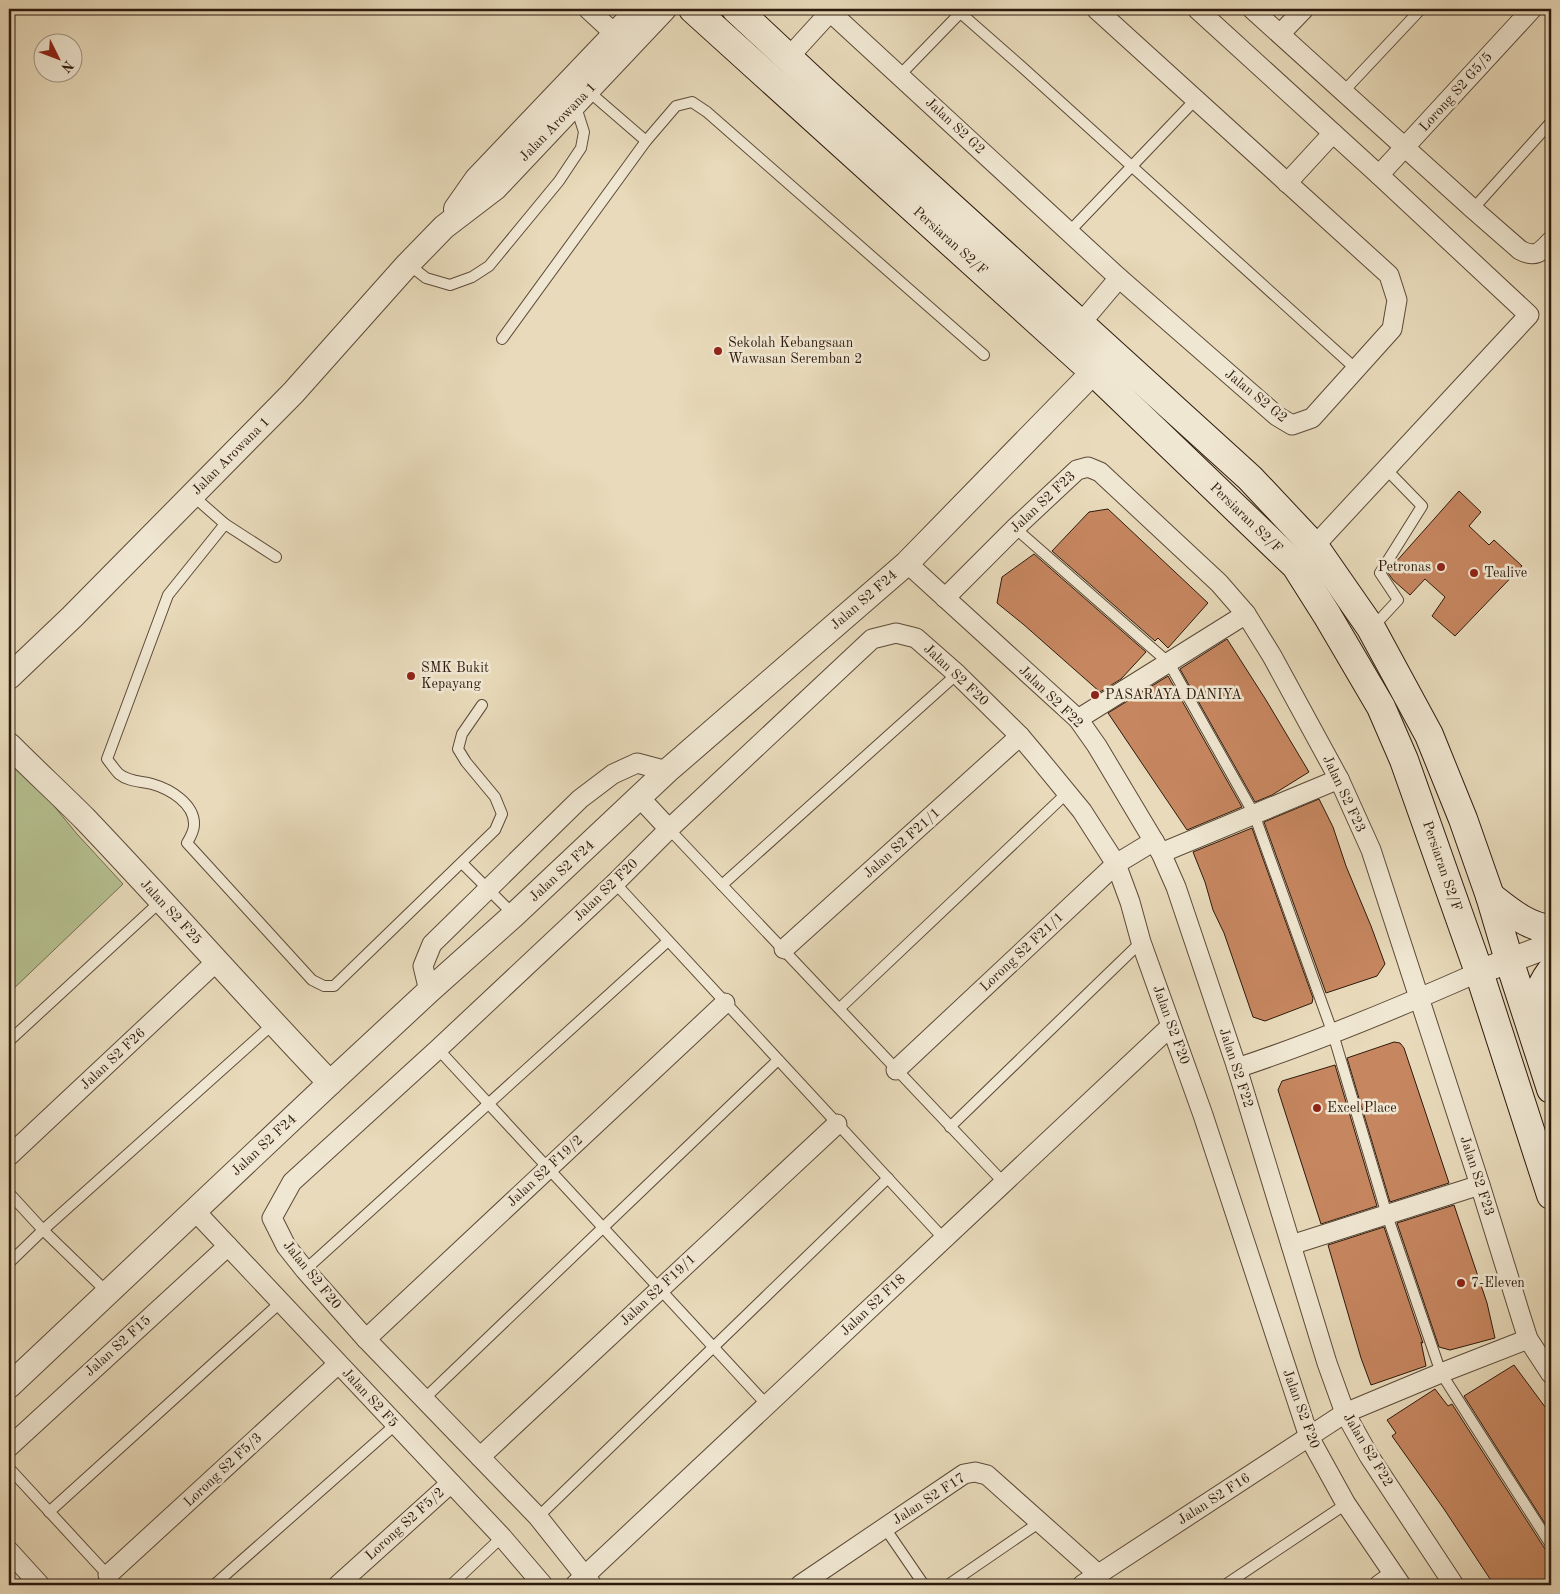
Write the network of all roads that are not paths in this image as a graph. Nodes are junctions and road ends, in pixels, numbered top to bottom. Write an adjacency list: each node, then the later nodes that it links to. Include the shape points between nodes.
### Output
1 (588, 9): 14 (street)
2 (639, 9): 14 (street, Jalan Arowana 1)
3 (664, 9): 18 (street, Jalan Arowana 1)
4 (693, 9): 38 (main road, Persiaran S2/F)
5 (736, 9): 16 (main road, Persiaran S2/F)
6 (1096, 9): 20 (street, Jalan S2 G2)
7 (1198, 9): 22 (street)
8 (1252, 9): 15 (street)
9 (1304, 9): 15 (street)
10 (1421, 9): 19 (lane)
11 (1532, 9): 24 (street, Lorong S2 G5/5)
12 (828, 10): 16 (street); 17 (street, Jalan S2 G2)
13 (960, 10): 17 (lane); 25 (lane)
14 (615, 34): 18 (street, Jalan Arowana 1)
15 (1280, 34): 19 (street)
16 (788, 58): 33 (main road, Persiaran S2/F)
17 (900, 76): 29 (street, Jalan S2 G2)
18 (579, 90): 23 (lane); 31 (street, Jalan Arowana 1, via 477,179 444,227); 31 (lane, via 584,132 581,148 489,266 450,285 426,278)
19 (1344, 91): 24 (street)
20 (1196, 100): 25 (lane); 27 (street, Jalan S2 G2)
21 (1551, 122): 28 (lane)
22 (1334, 133): 26 (street); 27 (street)
23 (646, 141): 34 (lane); 36 (lane, via 676,106 692,102)
24 (1405, 148): 26 (street, Lorong S2 G5/5); 28 (street)
25 (1132, 166): 29 (lane); 37 (lane)
26 (1380, 175): 39 (street, via 1529,315)
27 (1287, 183): 37 (street, Jalan S2 G2, via 1389,275 1397,300 1392,329)
28 (1472, 209): 30 (street, via 1529,255 1536,254)
29 (1069, 232): 32 (street, Jalan S2 G2)
30 (1551, 241)
31 (408, 264): 40 (street, Jalan Arowana 1, via 293,393)
32 (1120, 278): 33 (street); 37 (street, Jalan S2 G2, via 1277,416 1292,425 1312,418)
33 (1080, 323): 35 (main road, Persiaran S2/F)
34 (502, 339)
35 (1112, 352): 38 (street, Jalan S2 F24); 43 (main road, Persiaran S2/F, via 1250,478)
36 (984, 355)
37 (1356, 368)
38 (1093, 371): 43 (main road, Persiaran S2/F); 45 (street, Jalan S2 F24)
39 (1386, 469): 43 (street); 48 (lane, via 1422,506 1380,573 1398,600)
40 (192, 495): 41 (lane); 51 (street, Jalan Arowana 1)
41 (225, 524): 44 (lane); 63 (lane, via 168,595 107,759 119,774 134,782 164,788 182,800 192,813 194,826 187,843 312,980 324,986 334,986)
42 (1015, 528): 46 (street, Jalan S2 F23); 47 (street, Jalan S2 F23, via 1077,470 1094,469 1219,582); 49 (lane)
43 (1305, 556): 48 (main road, Persiaran S2/F); 79 (main road, Persiaran S2/F, via 1328,615 1381,707 1404,760)
44 (276, 558)
45 (907, 563): 46 (street, Jalan S2 F22); 56 (street, Jalan S2 F24)
46 (945, 598): 53 (street, Jalan S2 F22)
47 (1246, 614): 49 (street); 57 (street, Jalan S2 F23)
48 (1371, 628): 68 (main road, Persiaran S2/F, via 1429,735)
49 (1169, 663): 53 (street); 60 (lane)
50 (957, 674): 54 (street, Jalan S2 F20); 61 (street, Jalan S2 F20, via 916,638 896,633 872,639); 66 (lane)
51 (9, 677)
52 (482, 705): 63 (lane, via 462,734 458,749 495,797 502,814 495,830)
53 (1078, 719): 62 (street, Jalan S2 F22)
54 (1020, 736): 58 (street, Jalan S2 F20); 75 (street, Jalan S2 F21/1)
55 (9, 745): 69 (street, Jalan S2 F25, via 83,817)
56 (668, 771): 59 (street, Jalan S2 F24); 67 (street, via 637,763 613,774 580,799)
57 (1339, 779): 60 (street, Lorong S2 F21/1); 81 (street, Jalan S2 F23, via 1371,850)
58 (1068, 793): 64 (street, Jalan S2 F20); 83 (lane)
59 (640, 798): 61 (street); 70 (street, Jalan S2 F24)
60 (1254, 814): 62 (street, Lorong S2 F21/1); 87 (lane)
61 (669, 828): 65 (street, Jalan S2 F20); 66 (lane)
62 (1158, 847): 64 (street, Lorong S2 F21/1); 91 (street, Jalan S2 F22, via 1176,887)
63 (462, 863): 67 (lane)
64 (1116, 864): 73 (street, Jalan S2 F20); 92 (street, Lorong S2 F21/1)
65 (615, 883): 72 (lane); 89 (street, Jalan S2 F20)
66 (722, 885): 75 (lane)
67 (487, 889): 70 (lane); 80 (street, via 432,944 423,966)
68 (1490, 896): 71 (main road, via 1529,923); 76 (main road, Persiaran S2/F)
69 (161, 901): 77 (street, Jalan S2 F25); 88 (lane)
70 (514, 915): 80 (street, Jalan S2 F24)
71 (1551, 929)
72 (668, 941): 82 (lane); 95 (lane)
73 (1141, 942): 85 (street, Jalan S2 F20); 97 (lane)
74 (1551, 945): 76 (street)
75 (784, 949): 83 (lane)
76 (1509, 960): 79 (street); 86 (main road, Persiaran S2/F)
77 (217, 961): 84 (street, Jalan S2 F25); 98 (street, Jalan S2 F26)
78 (1551, 971): 86 (main road, via 1535,1003)
79 (1479, 972): 81 (street); 104 (main road, Persiaran S2/F)
80 (429, 991): 93 (street, Jalan S2 F24)
81 (1420, 999): 87 (street); 102 (street, Jalan S2 F23)
82 (725, 1003): 90 (lane); 99 (street, Jalan S2 F19/2)
83 (840, 1008): 92 (lane)
84 (273, 1024): 93 (street, Jalan S2 F25); 108 (lane)
85 (1171, 1026): 101 (street, Jalan S2 F18); 128 (street, Jalan S2 F20)
86 (1533, 1032): 94 (main road, Persiaran S2/F)
87 (1333, 1034): 91 (street); 106 (lane)
88 (9, 1041)
89 (438, 1049): 95 (lane); 113 (street, Jalan S2 F20, via 292,1182 272,1218 286,1246)
90 (778, 1060): 96 (lane); 107 (lane)
91 (1237, 1068): 110 (street, Jalan S2 F22)
92 (896, 1070): 97 (lane)
93 (330, 1083): 105 (street, Jalan S2 F24)
94 (1551, 1089)
95 (488, 1104): 99 (lane); 113 (lane)
96 (837, 1124): 100 (lane); 114 (street, Jalan S2 F19/1)
97 (950, 1127): 101 (lane)
98 (9, 1156)
99 (548, 1168): 107 (lane); 117 (street, Jalan S2 F19/2)
100 (888, 1178): 109 (lane); 119 (lane)
101 (1004, 1183): 109 (street, Jalan S2 F18)
102 (1480, 1185): 106 (street); 118 (street, Jalan S2 F23)
103 (9, 1193): 108 (lane)
104 (1551, 1195)
105 (195, 1211): 111 (street, Jalan S2 F5); 115 (street, Jalan S2 F24)
106 (1387, 1215): 110 (street); 121 (lane)
107 (603, 1228): 114 (lane); 124 (lane)
108 (43, 1230): 112 (lane); 115 (lane)
109 (944, 1239): 125 (street, Jalan S2 F18)
110 (1291, 1245): 126 (street, Jalan S2 F22)
111 (228, 1246): 116 (street, Jalan S2 F5); 129 (street, Jalan S2 F15)
112 (9, 1262)
113 (305, 1270): 117 (street, Jalan S2 F20)
114 (660, 1289): 119 (lane); 130 (street, Jalan S2 F19/1)
115 (108, 1294): 123 (street, Jalan S2 F24)
116 (281, 1302): 120 (street, Jalan S2 F5); 134 (lane)
117 (366, 1339): 124 (street, Jalan S2 F20)
118 (1528, 1339): 121 (street, Jalan S2 F16); 122 (street, Jalan S2 F23)
119 (713, 1347): 125 (lane); 135 (lane)
120 (338, 1364): 127 (street, Jalan S2 F5); 142 (street, Lorong S2 F5/3)
121 (1441, 1373): 126 (street, Jalan S2 F16); 139 (lane)
122 (1551, 1374)
123 (9, 1386)
124 (424, 1399): 130 (street, Jalan S2 F20)
125 (767, 1405): 143 (street, Jalan S2 F18)
126 (1345, 1413): 128 (street, Jalan S2 F16); 155 (street, Jalan S2 F22, via 1369,1456)
127 (395, 1425): 132 (street, Jalan S2 F5); 146 (lane)
128 (1309, 1437): 133 (street, Jalan S2 F20); 141 (street, Jalan S2 F16)
129 (9, 1447)
130 (480, 1457): 135 (street, Jalan S2 F20)
131 (9, 1468): 134 (lane)
132 (451, 1483): 138 (street, Jalan S2 F5); 147 (street, Lorong S2 F5/2)
133 (1346, 1504): 144 (street, Jalan S2 F20); 154 (lane)
134 (50, 1512): 142 (lane)
135 (538, 1518): 143 (street, Jalan S2 F20)
136 (1040, 1522): 137 (street, Jalan S2 F17, via 987,1474 975,1472 964,1474); 141 (street, Jalan S2 F17); 152 (lane)
137 (886, 1528): 150 (street, Jalan S2 F17); 151 (lane)
138 (502, 1537): 148 (lane); 149 (street, Jalan S2 F5)
139 (1551, 1545)
140 (9, 1551): 145 (street)
141 (1098, 1574): 153 (street, Jalan S2 F16)
142 (113, 1580)
143 (584, 1582)
144 (1391, 1582)
145 (40, 1585)
146 (214, 1585)
147 (338, 1585)
148 (451, 1585)
149 (543, 1585)
150 (800, 1585)
151 (924, 1585)
152 (948, 1585)
153 (1082, 1585)
154 (1225, 1585)
155 (1454, 1585)

